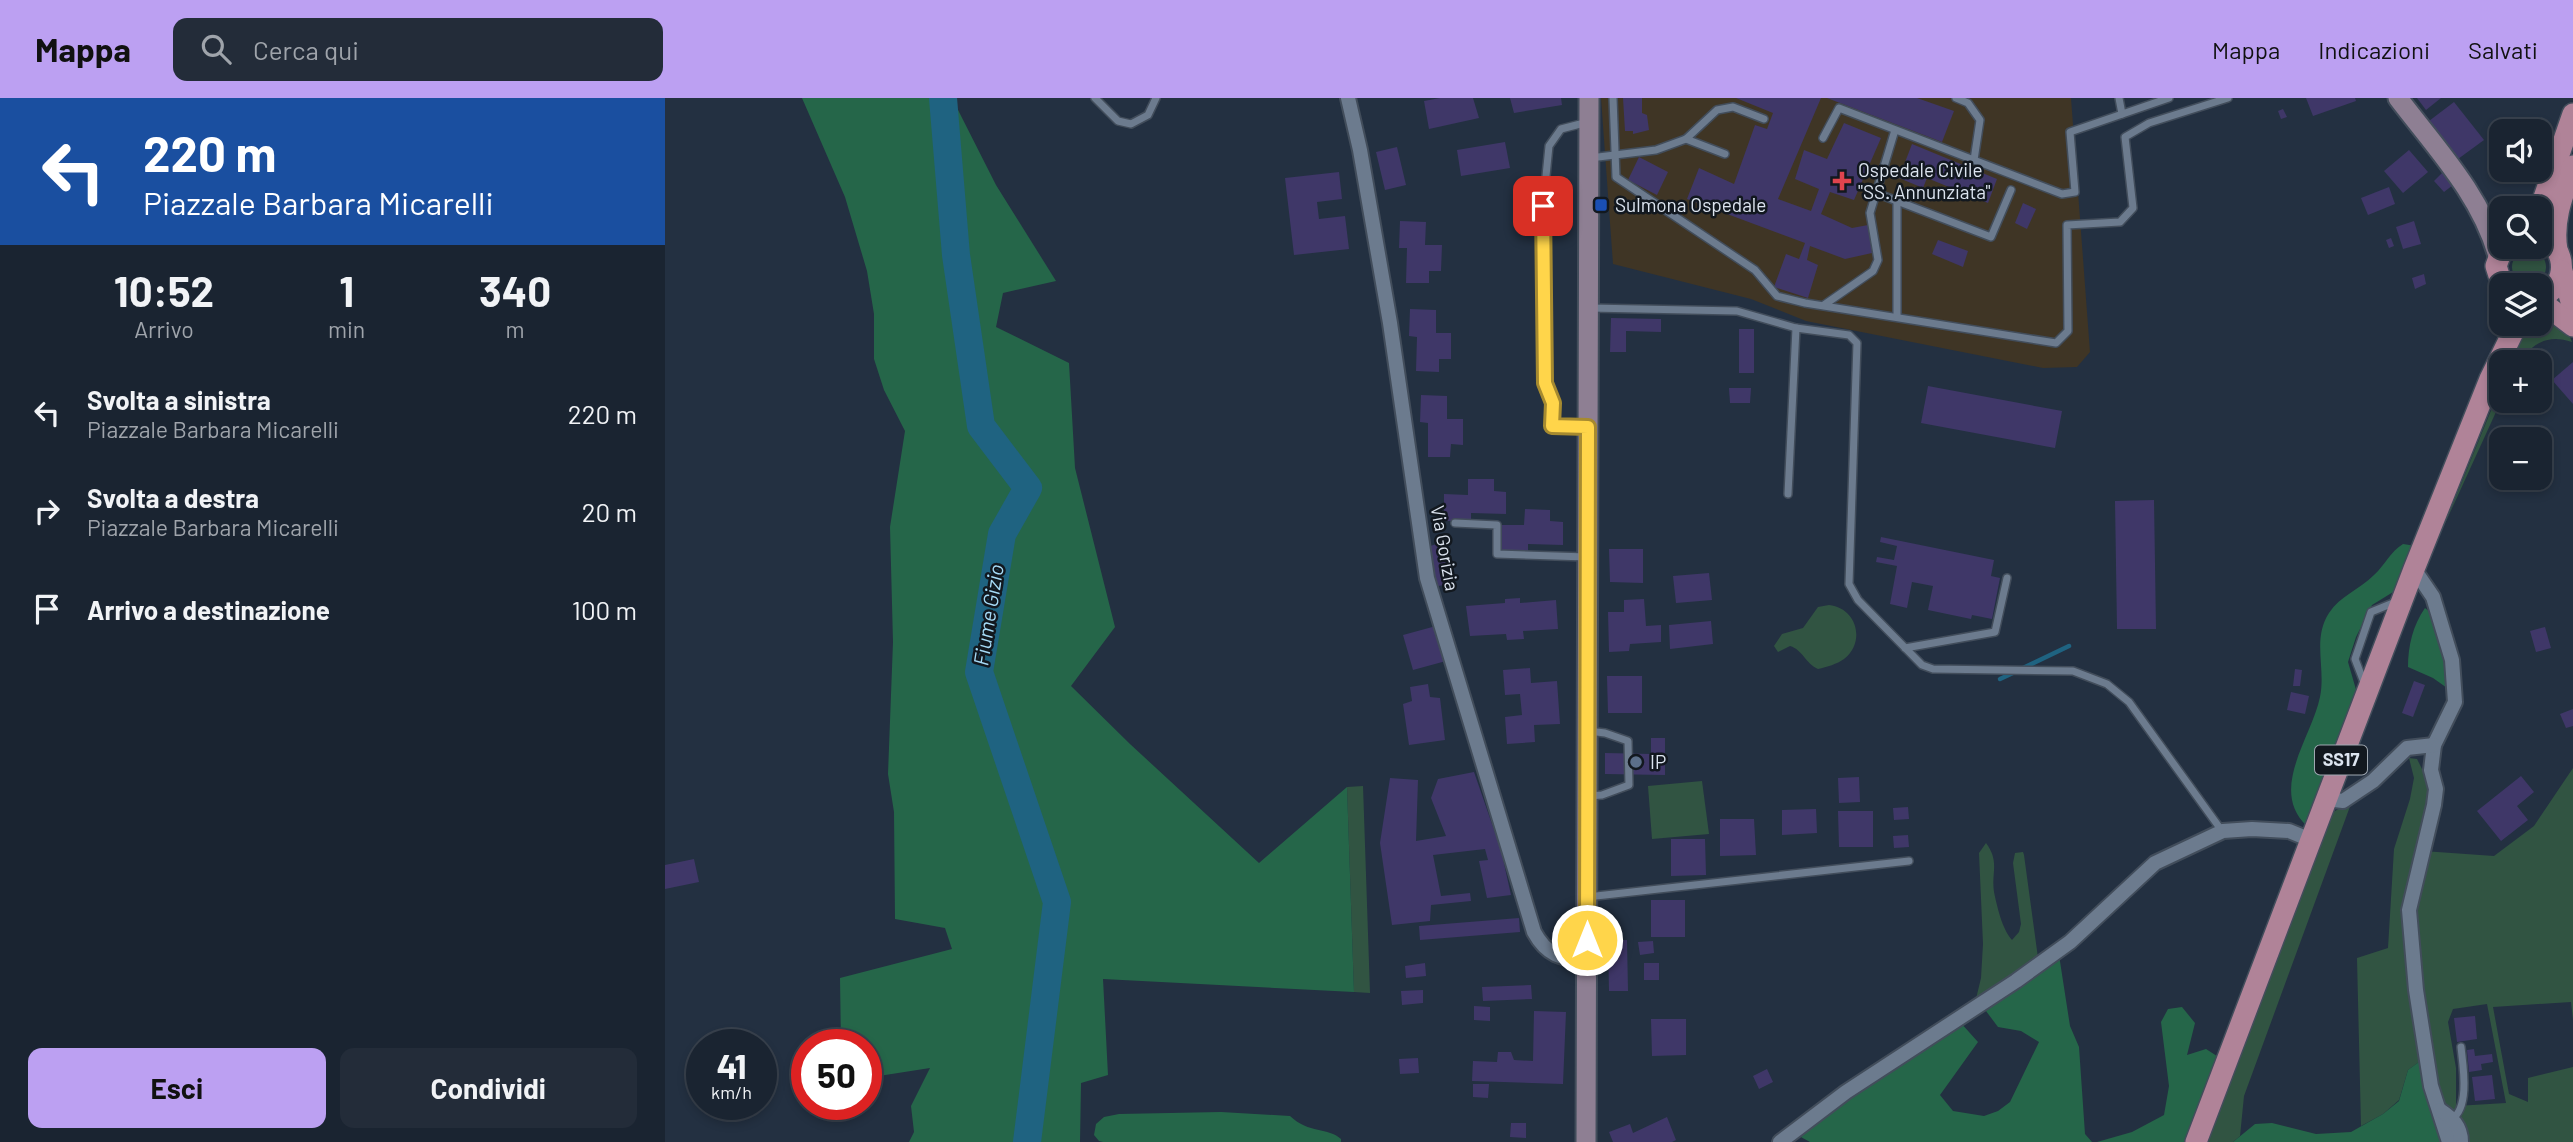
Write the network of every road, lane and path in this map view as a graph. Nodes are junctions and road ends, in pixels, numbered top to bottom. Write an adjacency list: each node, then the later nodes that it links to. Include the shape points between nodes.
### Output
1 (1095, 98): 2 (lane, via 1118,121 1131,124 1148,116)
2 (1156, 98)
3 (1349, 98): 57 (street, Via Gorizia, via 1390,323 1427,578 1534,932 1546,950)
4 (1589, 98): 14 (main road)
5 (1613, 98): 19 (lane)
6 (1956, 98): 21 (lane, via 1968,103 1980,121)
7 (2119, 98): 11 (lane)
8 (2169, 98): 11 (lane)
9 (2228, 98): 38 (lane, via 2149,123 2125,136 2133,208 2120,222 2067,225 2068,331 2056,343)
10 (2398, 98): 23 (main road)
11 (2122, 114): 21 (lane, via 2070,132 2075,192 2062,194)
12 (2573, 114): 26 (main road)
13 (1764, 119): 17 (lane, via 1733,107 1717,110)
14 (1589, 121): 20 (main road); 42 (lane, via 1561,130 1549,146 1543,206 1545,383 1553,403 1552,426)
15 (1895, 130): 16 (lane, via 1839,108); 21 (lane); 25 (lane)
16 (1823, 138)
17 (1686, 139): 18 (lane); 19 (lane, via 1656,150)
18 (1725, 154)
19 (1615, 155): 20 (lane); 34 (lane, via 1616,177 1755,270 1777,296)
20 (1589, 158): 35 (main road)
21 (1974, 160)
22 (2573, 166): 31 (main road, via 2557,216)
23 (2465, 184): 28 (main road); 29 (main road)
24 (2011, 190): 27 (lane, via 1991,237)
25 (1876, 192): 27 (lane); 34 (lane, via 1870,213 1878,260 1873,271)
26 (2545, 196)
27 (1897, 201): 38 (lane)
28 (2489, 207)
29 (2489, 228)
30 (2552, 243): 31 (main road)
31 (2557, 250): 32 (main road)
32 (2562, 271): 33 (main road); 37 (main road)
33 (2552, 291)
34 (1823, 305): 38 (lane)
35 (1589, 308): 40 (lane, via 1737,311); 42 (main road)
36 (2552, 309): 39 (main road)
37 (2573, 309)
38 (1897, 316)
39 (2573, 326)
40 (1796, 328): 43 (lane); 48 (lane, via 1849,335 1857,343 1849,584 1858,600)
41 (2489, 382): 46 (main road, SS17)
42 (1588, 427): 45 (main road)
43 (1788, 494)
44 (1455, 523): 45 (lane, via 1497,525 1497,554)
45 (1588, 557): 49 (main road)
46 (2414, 569): 50 (street, via 2433,597 2452,660 2455,702); 52 (main road, SS17)
47 (2007, 578): 48 (lane, via 1995,632)
48 (1905, 648): 53 (lane, via 1933,669 2073,671 2107,684 2129,702)
49 (1587, 731): 51 (main road); 51 (lane, via 1628,741 1629,785)
50 (2434, 745): 52 (street, via 2407,748 2373,781 2343,801); 59 (street, via 2431,770 2437,789 2409,910 2416,990 2431,1086)
51 (1587, 796): 56 (main road)
52 (2326, 799): 54 (main road, SS17)
53 (2223, 831): 54 (street, via 2289,831); 62 (street, via 2155,863 2070,942 1846,1091)
54 (2311, 840): 63 (main road, SS17)
55 (1909, 861): 56 (lane)
56 (1587, 898): 57 (main road)
57 (1586, 961): 61 (main road)
58 (2461, 1047): 60 (lane, via 2465,1080 2461,1109)
59 (2440, 1110): 60 (street); 64 (street)
60 (2452, 1119): 65 (street)
61 (1586, 1142)
62 (1780, 1142)
63 (2196, 1142)
64 (2449, 1142)
65 (2461, 1142)

